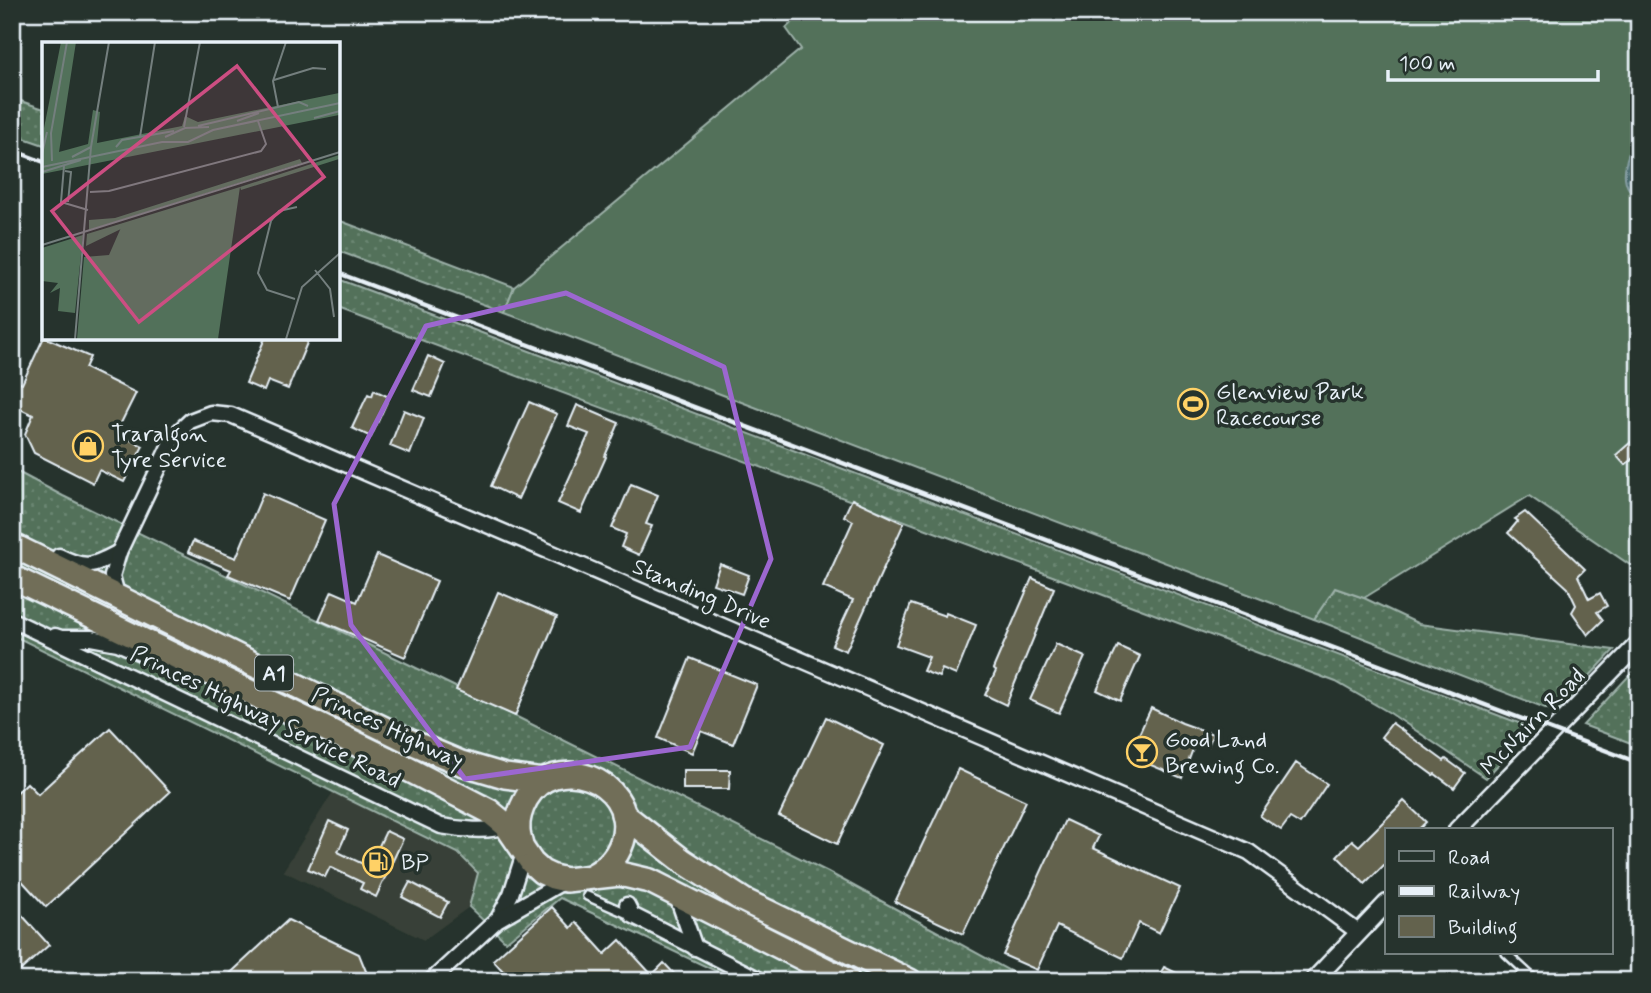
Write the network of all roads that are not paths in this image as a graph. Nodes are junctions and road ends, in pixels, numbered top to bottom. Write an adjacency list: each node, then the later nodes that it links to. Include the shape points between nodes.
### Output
1 (12, 537): 3 (street, via 74,564 91,566)
2 (12, 545): 5 (highway, Princes Highway / A1)
3 (119, 552): 5 (street, Standing Drive, via 112,576); 21 (street, Standing Drive, via 174,436 190,421 211,413 232,415 1249,852)
4 (12, 577): 9 (highway, Princes Highway / A1)
5 (117, 596): 10 (highway, Princes Highway / A1, via 411,742 505,776)
6 (12, 620): 7 (street, Princes Highway Service Road)
7 (37, 632): 9 (street, via 118,642 192,676); 12 (street, Princes Highway Service Road, via 441,826 480,829)
8 (1639, 643): 13 (street, McNairn Road)
9 (240, 687): 12 (highway, Princes Highway / A1, via 489,811)
10 (543, 781): 11 (highway, Princes Highway / A1, via 556,775 585,775 614,795); 14 (highway, via 520,809 517,828)
11 (623, 814): 16 (highway, via 621,845); 28 (highway, Princes Highway / A1, via 743,900)
12 (506, 825): 14 (highway, Princes Highway / A1)
13 (1459, 828)
14 (523, 849): 15 (highway, Princes Highway / A1, via 542,872); 20 (street, via 511,894)
15 (566, 880): 16 (highway); 20 (street)
16 (588, 887): 17 (highway, via 621,873); 19 (lane)
17 (676, 894): 22 (street); 27 (highway)
18 (1385, 905): 21 (street)
19 (630, 910): 22 (street)
20 (497, 920): 25 (street)
21 (1358, 932): 29 (street)
22 (695, 948): 26 (street)
23 (1507, 954): 24 (lane)
24 (1525, 971): 30 (lane); 31 (lane)
25 (431, 981)
26 (762, 981)
27 (848, 981)
28 (910, 981)
29 (1313, 981)
30 (1516, 981)
31 (1536, 981)

